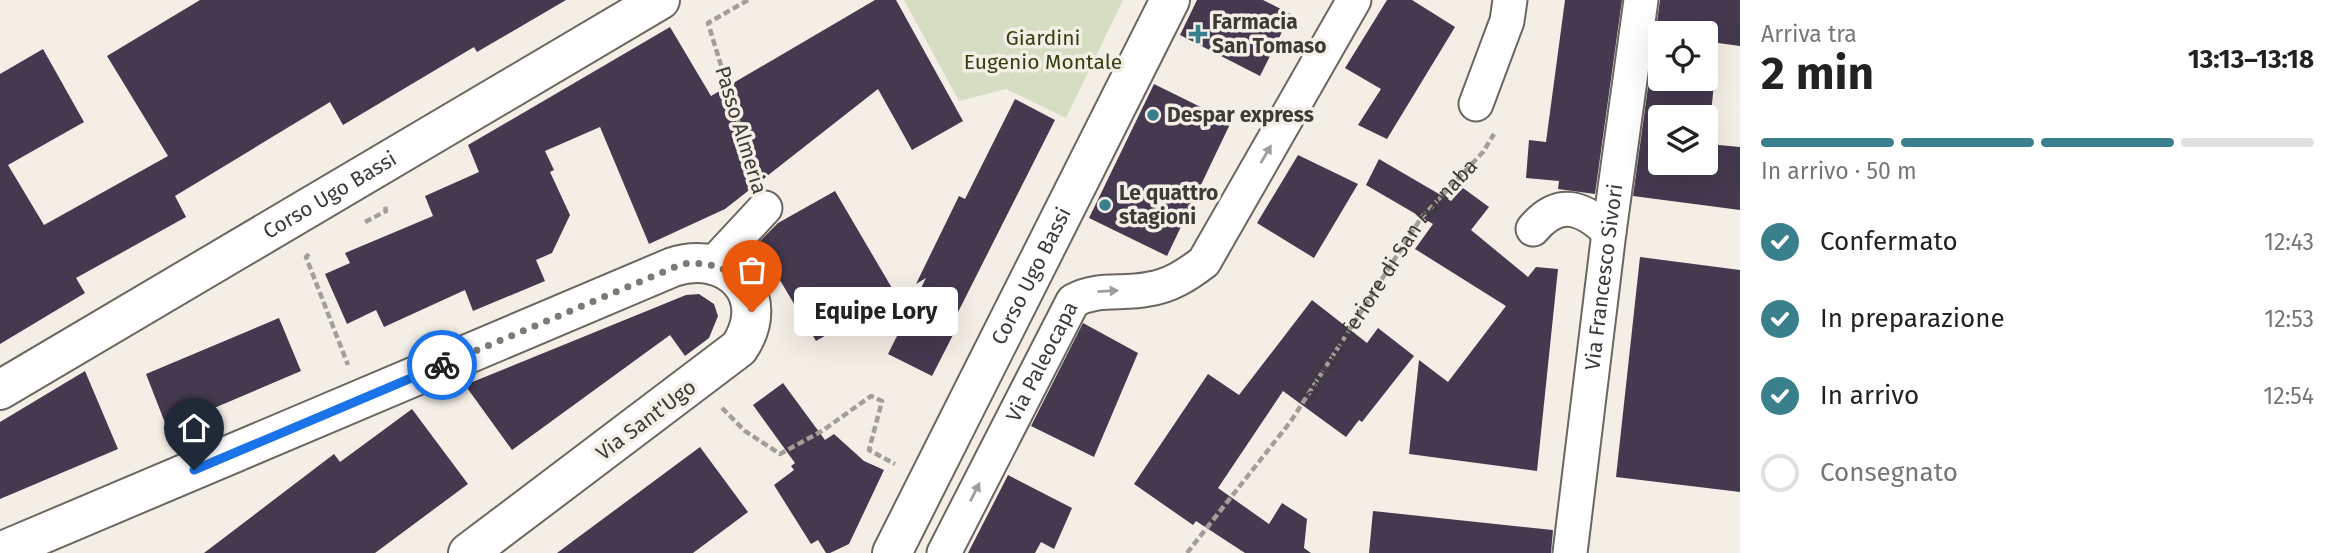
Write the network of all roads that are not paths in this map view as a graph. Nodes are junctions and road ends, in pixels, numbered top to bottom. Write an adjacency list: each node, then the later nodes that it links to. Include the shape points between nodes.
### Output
1 (660, 0): 11 (street, Corso Ugo Bassi)
2 (1170, 0): 14 (street, Corso Ugo Bassi)
3 (1354, 0): 15 (street, Via Paleocapa, one-way to 3, via 1073,301 1100,290 1148,290 1179,279 1204,262)
4 (1510, 0): 6 (street, via 1507,21)
5 (1641, 0): 9 (street, Via Francesco Sivori)
6 (1476, 104)
7 (765, 208): 10 (street, Passo Almeria)
8 (1533, 229): 9 (street, via 1549,212 1563,209 1590,216)
9 (1609, 232): 16 (street, Via Francesco Sivori)
10 (713, 264): 12 (street, via 673,267); 13 (street, Via Sant'Ugo, via 736,276 749,296 751,320 739,348)
11 (0, 390)
12 (0, 552)
13 (468, 553)
14 (893, 553)
15 (944, 553)
16 (1570, 553)

